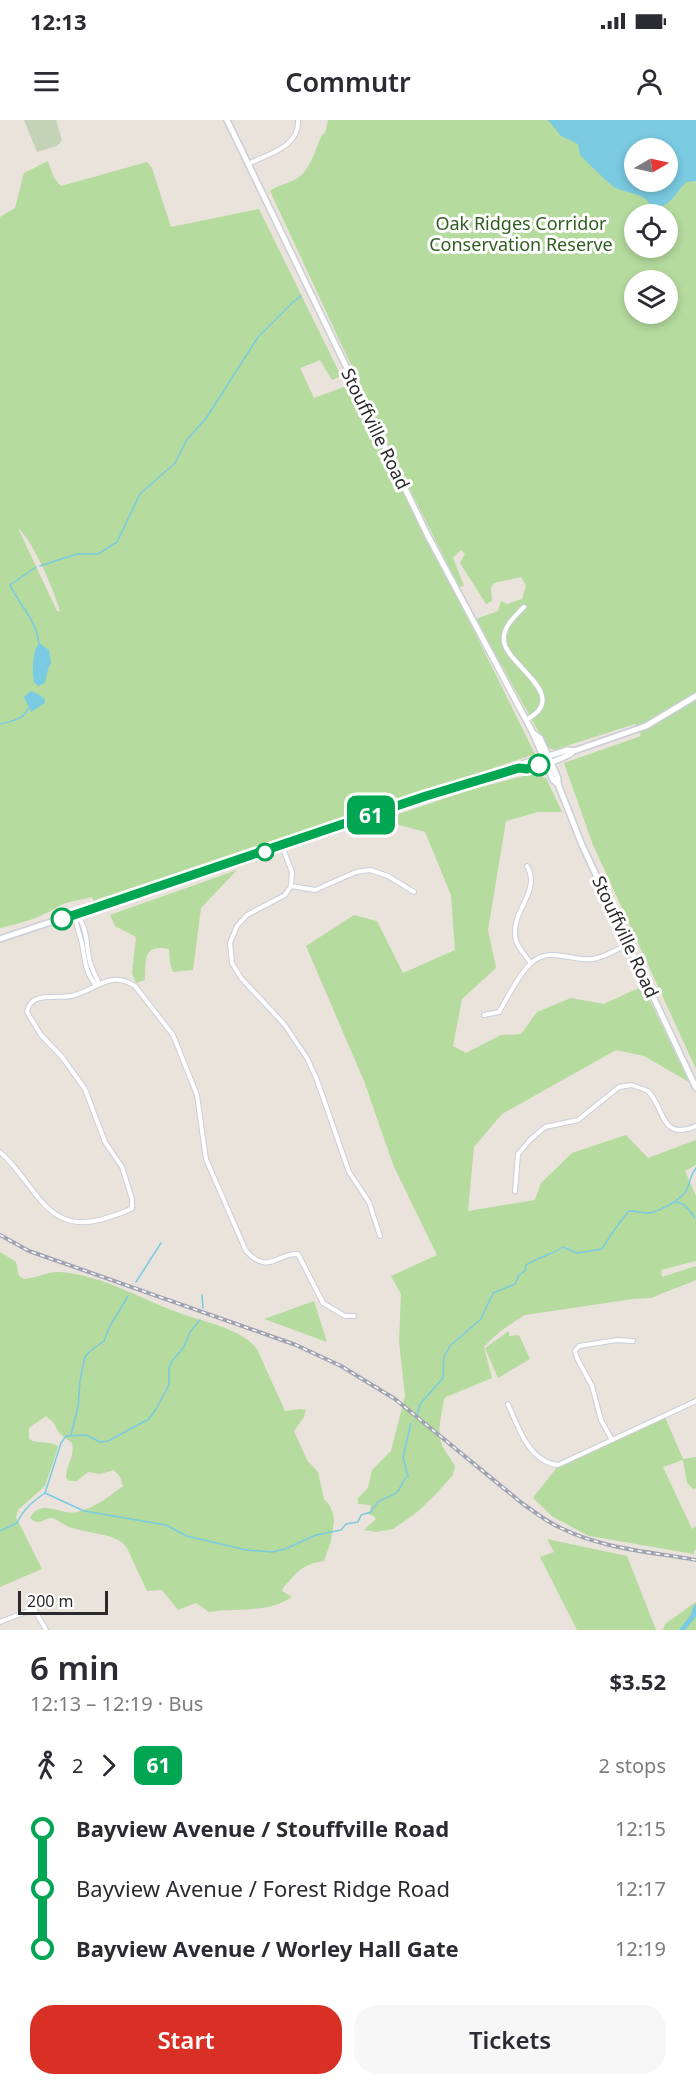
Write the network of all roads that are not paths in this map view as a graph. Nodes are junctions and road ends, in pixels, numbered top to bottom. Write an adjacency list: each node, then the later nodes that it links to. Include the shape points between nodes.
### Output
1 (226, 120): 3 (main road, Stouffville Road)
2 (298, 120): 3 (street, via 291,141)
3 (248, 164): 6 (main road, Stouffville Road, via 427,534)
4 (524, 607): 6 (street, via 508,626 504,642 541,693 538,713)
5 (696, 696): 7 (main road, via 646,726)
6 (526, 720): 7 (main road, Stouffville Road, via 540,738)
7 (547, 760): 8 (main road, via 426,796); 14 (main road, Stouffville Road)
8 (282, 846): 10 (street, via 292,872); 12 (main road)
9 (527, 866): 15 (street, via 531,882 514,934)
10 (291, 886): 11 (street, via 315,890 370,870); 22 (street, via 285,895 247,915 237,926 230,943 232,963 307,1058 349,1172 369,1202)
11 (414, 892)
12 (76, 914): 13 (main road); 16 (street, via 87,941)
13 (0, 939)
14 (627, 944): 15 (street, via 593,959 561,954); 18 (main road, Stouffville Road)
15 (531, 963): 17 (street, via 499,1012)
16 (96, 985): 20 (street, via 70,996 44,996 30,1005 27,1012 85,1089 105,1142 122,1167 134,1206 94,1222 67,1221 50,1212); 23 (street, via 110,979 135,986 173,1035 196,1095 206,1159 246,1251 266,1262 298,1254 323,1303 345,1316)
17 (484, 1015)
18 (696, 1088)
19 (696, 1126): 21 (street, via 683,1131 672,1129 648,1091 632,1085 619,1087 578,1119 545,1127 530,1140 518,1154)
20 (0, 1152)
21 (515, 1191)
22 (380, 1236)
23 (354, 1316)
24 (633, 1341): 27 (street, via 579,1346 576,1351)
25 (696, 1401): 27 (street)
26 (508, 1404): 27 (street, via 526,1443 551,1464 568,1462)
27 (612, 1440)
28 (0, 1622): 29 (street, via 34,1609)
29 (46, 1630)

